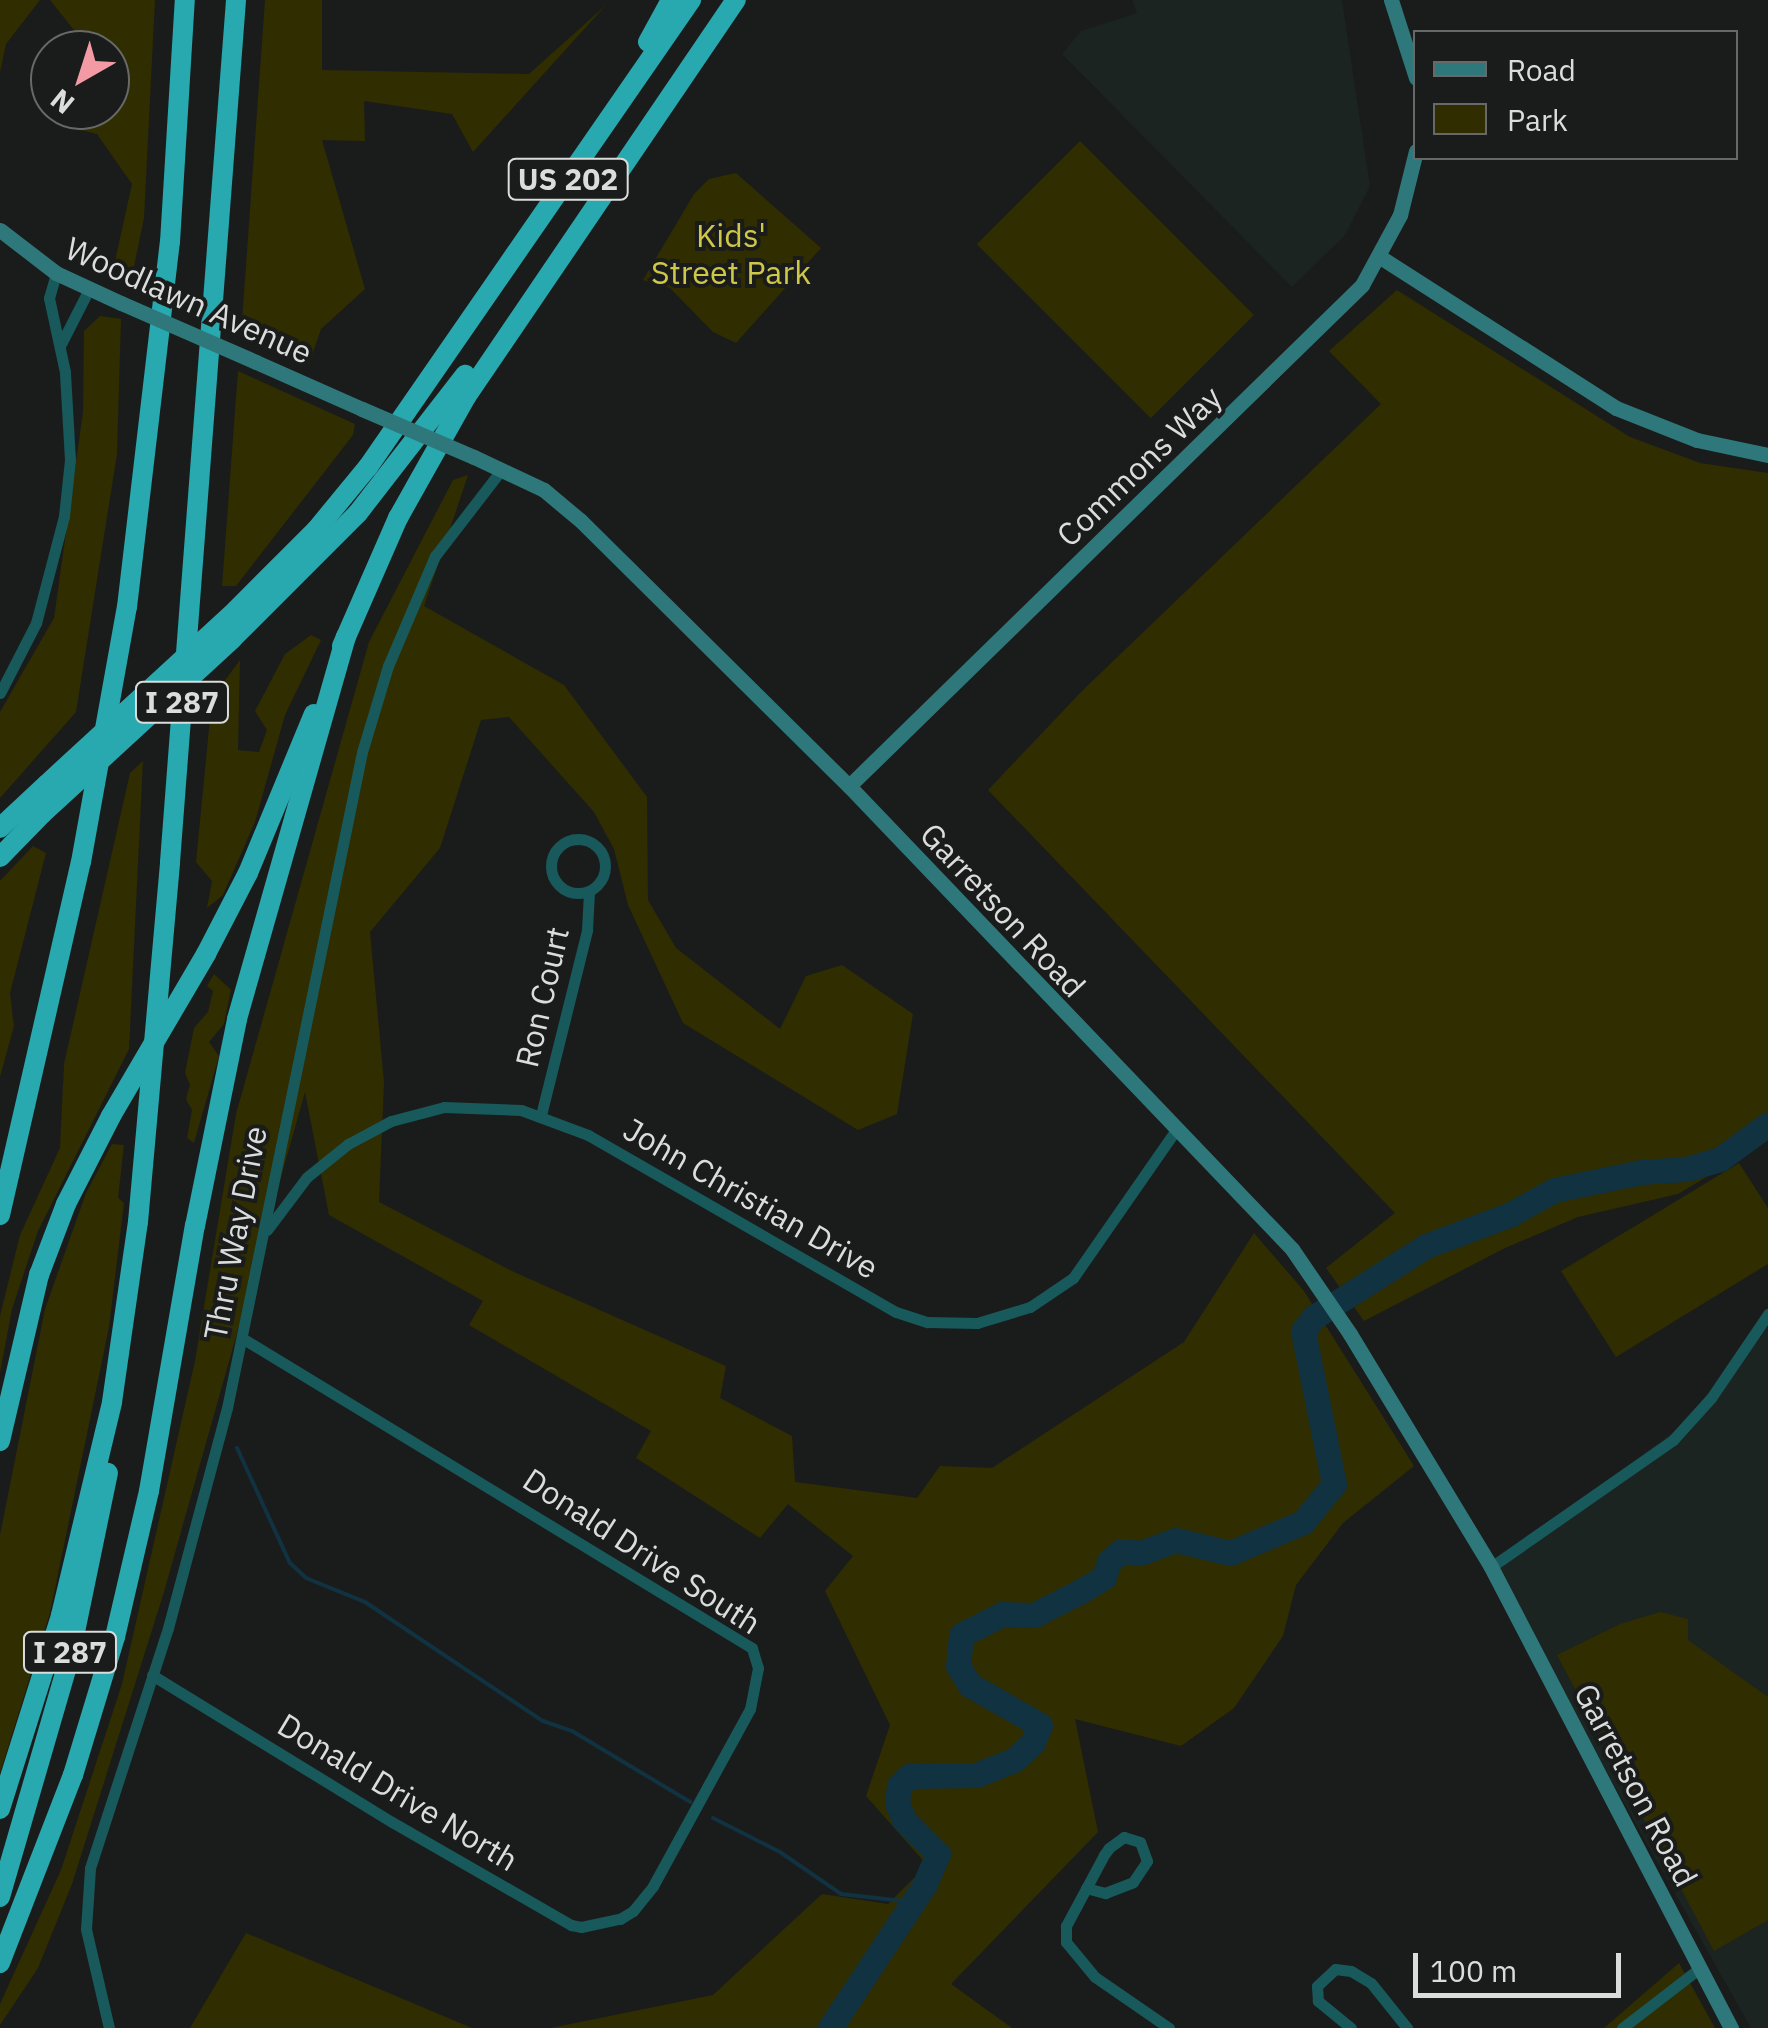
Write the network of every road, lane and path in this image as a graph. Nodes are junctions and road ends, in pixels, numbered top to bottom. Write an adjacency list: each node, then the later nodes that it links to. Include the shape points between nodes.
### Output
1 (185, 0): 27 (highway, I 287, via 170,242 127,607 78,880)
2 (236, 0): 31 (highway, I 287, via 167,900 138,1222)
3 (672, 0): 8 (highway)
4 (692, 0): 8 (highway, US 202)
5 (736, 0): 14 (highway, US 202)
6 (1391, 0): 7 (street)
7 (1413, 69)
8 (613, 114): 22 (highway, US 202, bridge, via 368,466 316,530)
9 (1414, 160): 11 (street, Commons Way, via 1400,216)
10 (0, 230): 12 (street, Woodlawn Avenue)
11 (1380, 258): 17 (street, via 1616,408 1697,440); 21 (street, Commons Way, via 1316,332)
12 (56, 273): 13 (street, Woodlawn Avenue); 15 (street, via 50,298)
13 (89, 289): 15 (street); 16 (street, Woodlawn Avenue, bridge)
14 (508, 331): 19 (highway, via 420,475); 23 (highway, US 202, bridge, via 492,337 358,513)
15 (62, 344): 20 (street, via 70,460 64,516 36,623)
16 (362, 408): 18 (street, Garretson Road, bridge)
17 (1768, 455)
18 (502, 469): 21 (street, Garretson Road, via 572,512); 28 (street, Thru Way Drive, via 435,556 388,666 354,788)
19 (346, 636): 32 (highway, bridge, via 254,858 75,1185 24,1324); 39 (highway, via 238,1019 115,1638 73,1775)
20 (0, 694)
21 (849, 786): 26 (street, Garretson Road)
22 (0, 828)
23 (0, 857)
24 (589, 891): 24 (street, Ron Court, via 605,870 601,852 580,839 564,844 551,865 556,882 571,892); 25 (street, Ron Court, via 587,930)
25 (541, 1116): 26 (street, John Christian Drive, via 588,1134 856,1292 896,1312 949,1324 1030,1308 1073,1278); 28 (street, John Christian Drive, via 458,1106 391,1121 307,1177)
26 (1176, 1130): 33 (street, Garretson Road, via 1312,1275)
27 (0, 1215)
28 (262, 1238): 30 (street, Thru Way Drive)
29 (1768, 1314): 33 (street, via 1711,1398 1673,1440)
30 (242, 1338): 34 (street, Thru Way Drive); 38 (street, Donald Drive South, via 752,1648 758,1668 750,1709 653,1886)
31 (112, 1402): 35 (highway, I 287, via 48,1664); 37 (highway, I 287, via 116,1428 87,1583)
32 (0, 1441)
33 (1492, 1568): 40 (street, Garretson Road)
34 (152, 1675): 38 (street, Donald Drive North, via 571,1926); 41 (street, Thru Way Drive, via 86,1888 86,1929)
35 (0, 1809)
36 (1086, 1888): 36 (street, via 1106,1893 1133,1882 1146,1866 1140,1842 1129,1836 1113,1843); 42 (street, via 1066,1926 1072,1952 1095,1977)
37 (0, 1897)
38 (624, 1916)
39 (0, 1963)
40 (1700, 1968): 45 (street); 46 (street, Garretson Road)
41 (109, 2028)
42 (1168, 2028)
43 (1352, 2028): 44 (street, via 1318,2001 1317,1986 1335,1969 1370,1983)
44 (1407, 2028)
45 (1622, 2028)
46 (1732, 2028)

